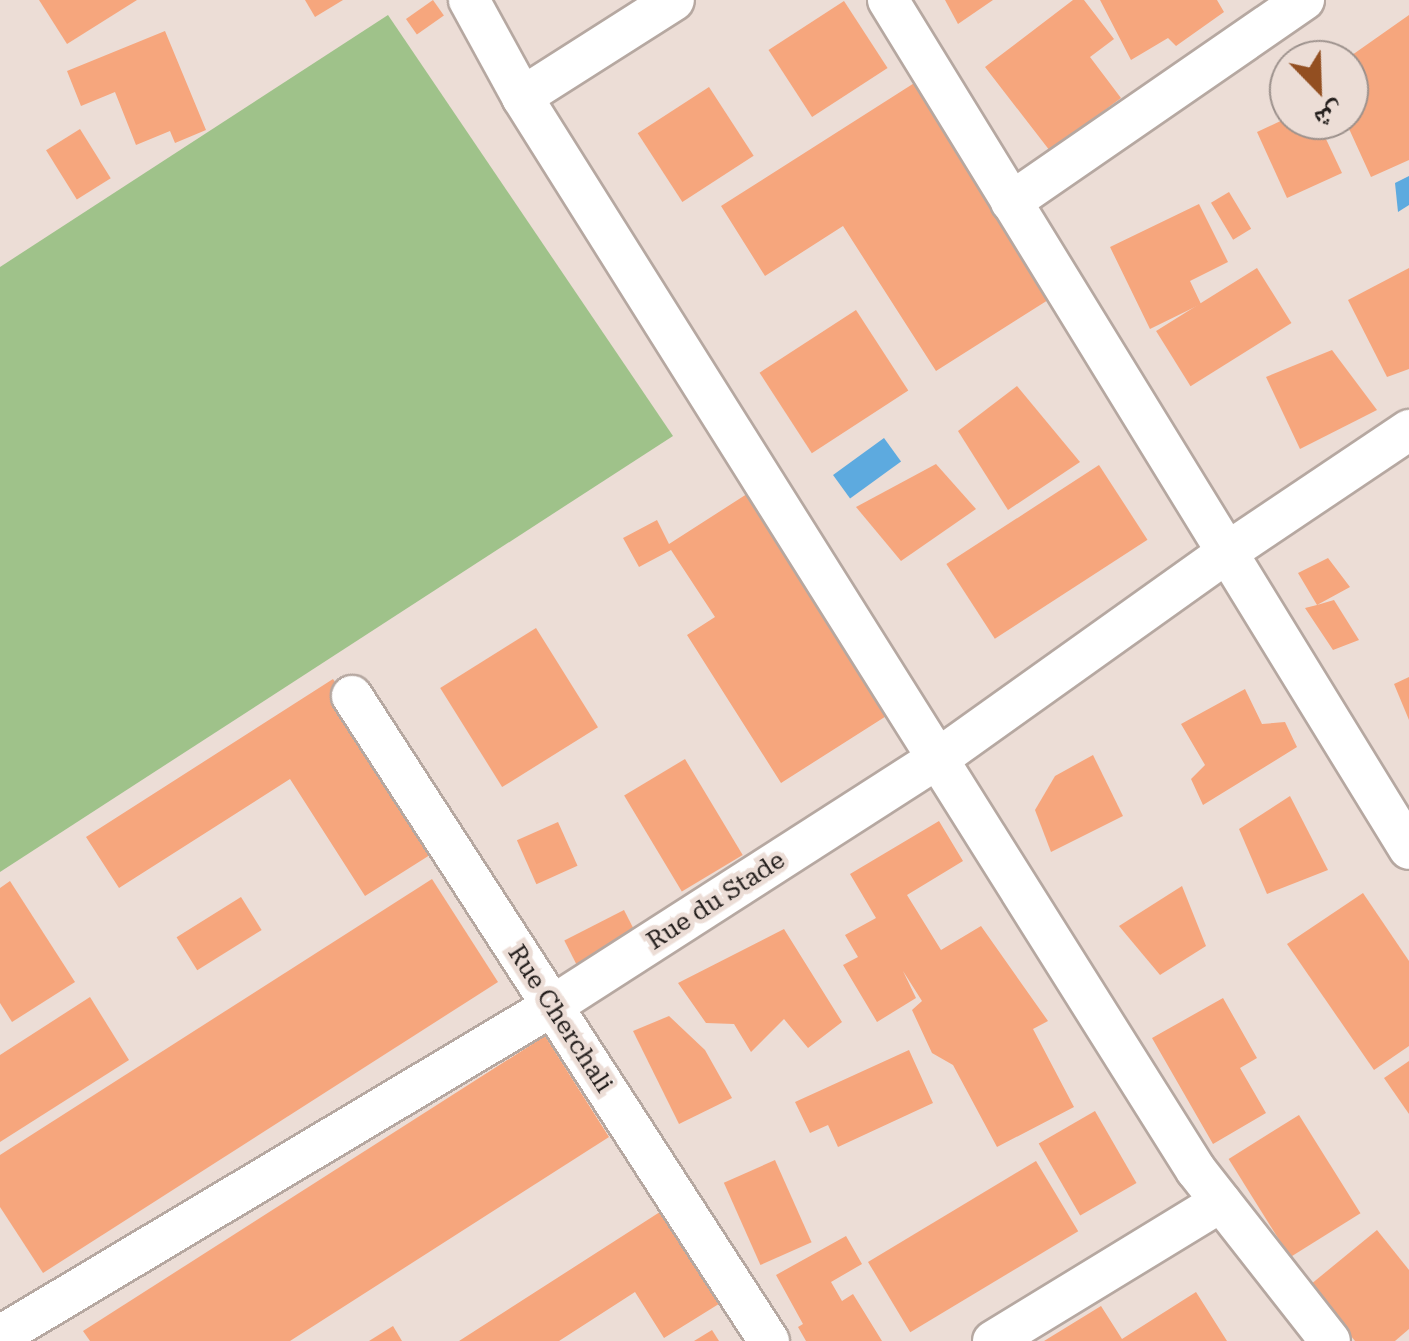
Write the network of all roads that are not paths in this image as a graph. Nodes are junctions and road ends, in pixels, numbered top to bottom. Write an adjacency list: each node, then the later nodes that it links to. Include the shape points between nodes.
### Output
1 (469, 0): 5 (street)
2 (674, 0): 5 (street)
3 (888, 0): 6 (street)
4 (1304, 0): 6 (street)
5 (522, 97): 10 (street)
6 (1012, 202): 8 (street)
7 (1409, 430): 8 (street, Rue du Stade)
8 (1229, 551): 10 (street, Rue du Stade); 11 (street)
9 (352, 696): 12 (street, Rue Cherchali)
10 (939, 758): 12 (street, Rue du Stade); 13 (street)
11 (1409, 848)
12 (552, 1006): 14 (street, Rue du Stade); 15 (street, Rue Cherchali)
13 (1221, 1202): 16 (street); 17 (street)
14 (7, 1330)
15 (769, 1341)
16 (993, 1341)
17 (1330, 1341)

